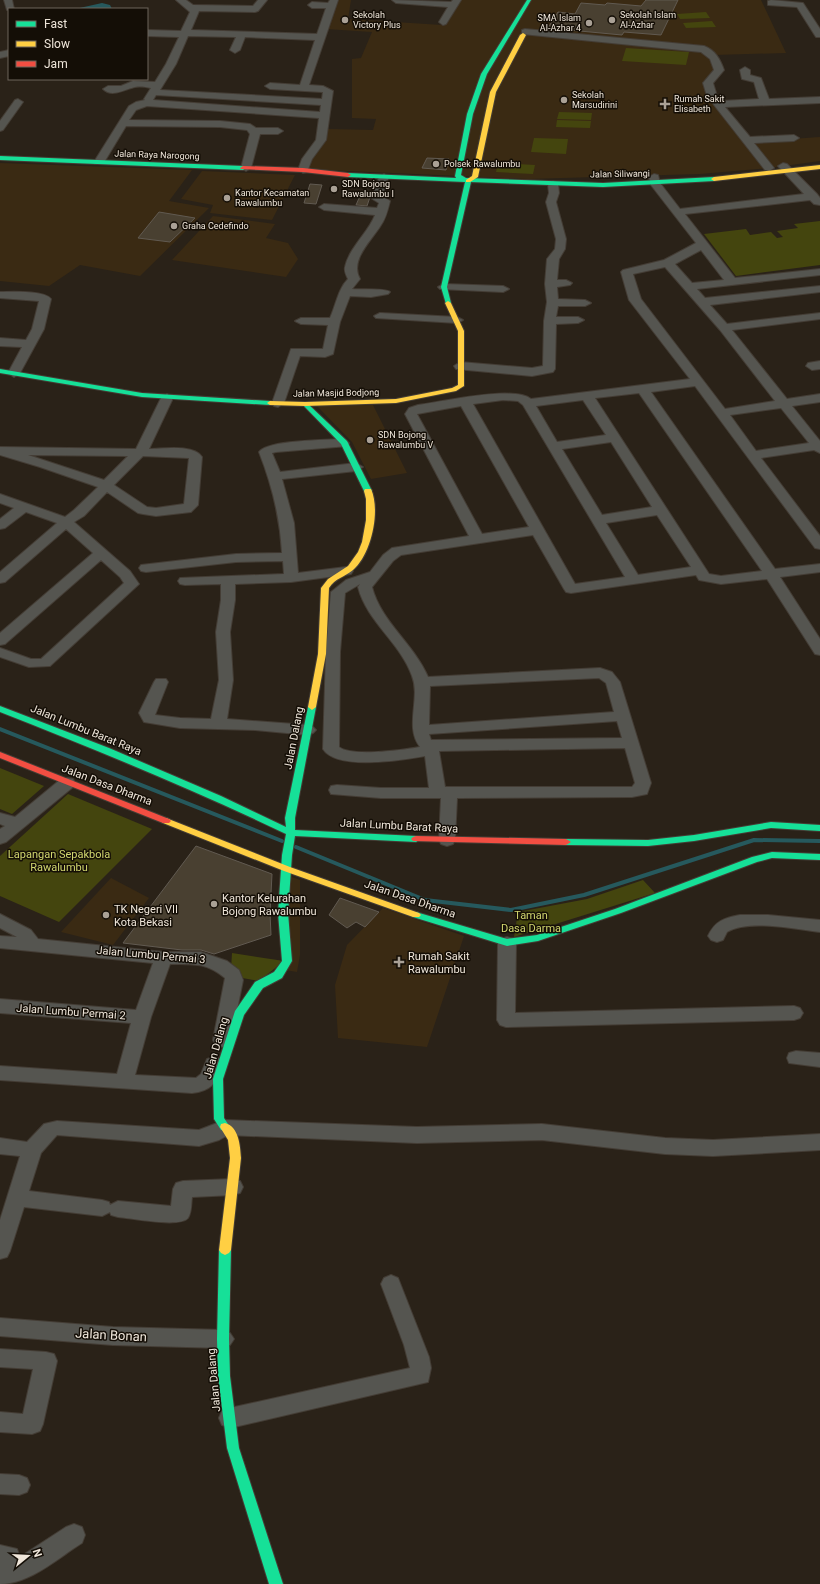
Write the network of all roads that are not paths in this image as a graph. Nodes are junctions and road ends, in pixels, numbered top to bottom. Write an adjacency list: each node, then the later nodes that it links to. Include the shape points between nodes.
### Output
1 (180, 0): 10 (street)
2 (263, 0): 10 (street, via 255,9)
3 (396, 0): 5 (street)
4 (529, 0): 19 (street)
5 (455, 2): 11 (street)
6 (334, 3): 9 (street); 16 (street)
7 (772, 3): 8 (street)
8 (800, 3): 17 (street)
9 (312, 5)
10 (193, 8): 14 (street, via 195,11)
11 (443, 22)
12 (526, 29): 20 (street, Jalan Masjid Bodjong); 33 (street, via 701,48 711,54 717,62 718,70 708,83)
13 (148, 33): 14 (street)
14 (186, 33): 15 (street); 27 (street)
15 (242, 34): 16 (street); 18 (street)
16 (320, 37): 25 (street)
17 (820, 37)
18 (235, 50)
19 (496, 52): 20 (street); 21 (street)
20 (512, 54): 22 (street, Jalan Masjid Bodjong)
21 (486, 68): 22 (street); 34 (street)
22 (504, 70): 36 (street, Jalan Masjid Bodjong, via 493,92)
23 (745, 70): 31 (street, via 745,77 758,80)
24 (270, 86): 25 (street)
25 (304, 87): 30 (street, via 326,90)
26 (108, 89): 27 (street, via 124,89 132,84)
27 (155, 89): 30 (street); 32 (street)
28 (820, 100): 31 (street)
29 (18, 102): 38 (street)
30 (326, 102): 35 (street)
31 (765, 102): 33 (street)
32 (147, 103): 35 (street); 37 (street, via 133,107)
33 (717, 104): 43 (street)
34 (470, 114): 36 (street); 42 (street)
35 (324, 115): 52 (street, via 321,140 307,159)
36 (488, 115): 44 (street, Jalan Masjid Bodjong)
37 (123, 123): 39 (street, via 220,124 246,126); 47 (street)
38 (0, 128)
39 (254, 131): 40 (street); 49 (street)
40 (278, 131)
41 (794, 138): 43 (street)
42 (464, 140): 44 (street); 53 (street)
43 (747, 140): 50 (street)
44 (482, 142): 55 (street, Jalan Masjid Bodjong)
45 (0, 158): 47 (street, Jalan Raya Narogong)
46 (820, 161): 51 (street, Jalan Siliwangi)
47 (99, 162): 49 (street, Jalan Raya Narogong)
48 (820, 167): 51 (street, Jalan Siliwangi)
49 (246, 168): 52 (street, Jalan Raya Narogong)
50 (769, 168): 51 (street, Jalan Siliwangi); 57 (street, Jalan Siliwangi)
51 (785, 169): 57 (street, Jalan Siliwangi); 60 (street)
52 (308, 171): 54 (street, Jalan Raya Narogong, via 331,169); 56 (street, Jalan Raya Narogong)
53 (458, 172): 54 (street); 55 (street); 55 (street)
54 (421, 176): 55 (street, Jalan Siliwangi); 56 (street, Jalan Raya Narogong)
55 (473, 176): 57 (street, Jalan Siliwangi); 58 (street, Jalan Siliwangi); 72 (street, Jalan Masjid Bodjong)
56 (384, 177): 63 (street, via 376,198 385,201)
57 (655, 180): 58 (street, Jalan Siliwangi); 64 (street)
58 (553, 184): 70 (street, via 552,207 561,239 560,249 553,259)
59 (820, 186): 60 (street)
60 (804, 188): 61 (street)
61 (816, 200): 64 (street)
62 (324, 207): 63 (street)
63 (381, 212): 76 (street, via 377,223 354,257 350,267 354,279 347,286)
64 (678, 212): 65 (street)
65 (703, 244): 66 (street); 69 (street)
66 (668, 263): 73 (street); 96 (street, via 628,272 635,300)
67 (820, 272): 68 (street)
68 (756, 279): 69 (street); 78 (street)
69 (732, 282): 73 (street)
70 (551, 284): 71 (street); 80 (street)
71 (566, 284)
72 (444, 287): 75 (street); 85 (street, Jalan Masjid Bodjong, via 450,310)
73 (689, 287): 81 (street)
74 (820, 288): 78 (street)
75 (503, 289)
76 (346, 292): 77 (street); 89 (street)
77 (384, 292)
78 (769, 294): 81 (street)
79 (0, 295): 92 (street, via 40,296 45,299 38,330)
80 (554, 302): 82 (street); 88 (street)
81 (702, 302): 90 (street)
82 (585, 304)
83 (380, 316): 85 (street)
84 (820, 316): 90 (street)
85 (457, 320): 93 (street, Jalan Masjid Bodjong, via 460,331)
86 (578, 320): 88 (street)
87 (301, 321): 89 (street)
88 (550, 321): 93 (street, via 548,369 545,371)
89 (334, 322): 101 (street, via 328,352 294,353)
90 (724, 328): 105 (street)
91 (0, 342): 92 (street)
92 (30, 344): 95 (street)
93 (460, 366): 104 (street, Jalan Masjid Bodjong, via 461,386 454,390 379,403)
94 (0, 371): 95 (street, Jalan Masjid Bodjong)
95 (14, 373): 99 (street, Jalan Masjid Bodjong)
96 (699, 382): 97 (street); 106 (street)
97 (642, 388): 98 (street); 132 (street)
98 (587, 396): 102 (street); 107 (street)
99 (167, 398): 101 (street, Jalan Masjid Bodjong); 112 (street)
100 (465, 402): 102 (street, via 512,396 522,398); 123 (street); 124 (street, via 418,409 411,414)
101 (278, 403): 104 (street, Jalan Masjid Bodjong)
102 (528, 403): 109 (street)
103 (817, 403): 105 (street)
104 (305, 404): 108 (street, via 313,416)
105 (784, 404): 106 (street); 110 (street)
106 (721, 412): 113 (street)
107 (614, 438): 109 (street); 119 (street)
108 (343, 443): 114 (street); 115 (street, via 268,449 265,454)
109 (553, 446): 120 (street)
110 (819, 448): 113 (street)
111 (1, 452): 112 (street); 116 (street)
112 (141, 452): 116 (street); 116 (street, via 194,454 196,457 189,507 156,512 143,510)
113 (753, 455): 125 (street)
114 (356, 467): 115 (street); 130 (street, via 366,484 372,502 371,522 357,563)
115 (275, 476): 127 (street, via 287,523)
116 (105, 485): 121 (street, via 79,513)
117 (0, 498): 118 (street)
118 (25, 506): 121 (street); 122 (street)
119 (661, 510): 120 (street); 131 (street)
120 (598, 520): 136 (street)
121 (66, 522): 126 (street); 135 (street)
122 (0, 525)
123 (538, 530): 124 (street); 136 (street, via 571,589)
124 (477, 538): 133 (street, via 397,551)
125 (820, 545)
126 (101, 553): 139 (street); 141 (street, via 125,574 132,584 45,663 29,663)
127 (288, 557): 128 (street, via 236,558); 134 (street)
128 (146, 568)
129 (820, 568): 132 (street)
130 (350, 570): 134 (street); 147 (street, Jalan Dalang, via 330,579 325,588 322,654)
131 (700, 570): 132 (street, via 704,577 716,580); 136 (street)
132 (772, 574): 140 (street)
133 (374, 575): 143 (street, via 365,587 366,593 417,668); 150 (street, via 360,578 338,592 333,652 331,748 338,755 350,757 413,755)
134 (291, 578): 138 (street)
135 (0, 579)
136 (634, 580)
137 (185, 581): 138 (street)
138 (228, 581): 146 (street, via 223,632 226,680)
139 (0, 641)
140 (820, 651)
141 (0, 652)
142 (161, 682): 146 (street, via 147,713 149,719)
143 (423, 682): 145 (street, via 600,673 607,675 613,682); 148 (street)
144 (0, 709): 158 (street, Jalan Lumbu Barat Raya, via 218,798)
145 (623, 716): 148 (street); 149 (street)
146 (218, 725): 147 (street, via 255,725)
147 (308, 730): 158 (street, Jalan Dalang, via 290,818)
148 (421, 730): 150 (street, via 423,740)
149 (631, 743): 150 (street); 154 (street, via 643,784 637,792)
150 (429, 748): 154 (street)
151 (0, 755): 152 (street, Jalan Dasa Dharma)
152 (67, 783): 156 (street); 162 (street, Jalan Dasa Dharma)
153 (337, 790): 154 (street)
154 (443, 793): 160 (street)
155 (0, 818): 156 (street)
156 (16, 824): 159 (street)
157 (820, 828): 160 (street, Jalan Lumbu Barat Raya, via 764,826 648,843)
158 (290, 836): 160 (street, Jalan Lumbu Barat Raya); 162 (street, Jalan Dalang)
159 (0, 838)
160 (447, 840)
161 (820, 857): 168 (street, Jalan Dasa Dharma, via 772,855 754,859 618,911 538,938)
162 (287, 869): 168 (street, Jalan Dasa Dharma, via 419,916); 177 (street, Jalan Dalang, via 283,913 288,961 278,975 259,985 239,1014 218,1079 218,1115)
163 (0, 920): 167 (street, via 25,934 29,939)
164 (820, 926): 165 (street, via 748,919 726,924 720,928)
165 (717, 936)
166 (0, 942): 167 (street, Jalan Lumbu Permai 3)
167 (28, 943): 169 (street, Jalan Lumbu Permai 3)
168 (507, 943): 171 (street, via 506,1020)
169 (164, 958): 172 (street); 176 (street, Jalan Lumbu Permai 3, via 209,960 221,965 233,975 222,1040 210,1078 206,1083 192,1086)
170 (0, 1006): 172 (street, Jalan Lumbu Permai 2)
171 (794, 1013)
172 (142, 1017): 176 (street)
173 (796, 1058): 174 (street)
174 (820, 1060)
175 (0, 1073): 176 (street)
176 (124, 1082)
177 (225, 1128): 178 (street, via 417,1135 542,1132 642,1144 713,1148); 180 (street, via 199,1138 57,1128 45,1134); 181 (street, Jalan Dalang, via 235,1139)
178 (820, 1142)
179 (0, 1146): 180 (street)
180 (32, 1150): 182 (street)
181 (233, 1187): 182 (street, via 183,1189 180,1214 177,1215); 186 (street, Jalan Dalang, via 226,1231)
182 (16, 1198): 183 (street)
183 (0, 1250)
184 (391, 1284): 188 (street, via 419,1354 422,1371 420,1375)
185 (0, 1327): 186 (street, Jalan Bonan, via 113,1336)
186 (223, 1339): 188 (street, Jalan Dalang, via 224,1376)
187 (0, 1358): 189 (street, via 46,1361 32,1424)
188 (230, 1418): 192 (street, Jalan Dalang, via 233,1448)
189 (0, 1422)
190 (74, 1535): 191 (street, via 28,1565)
191 (3, 1571)
192 (276, 1584)

